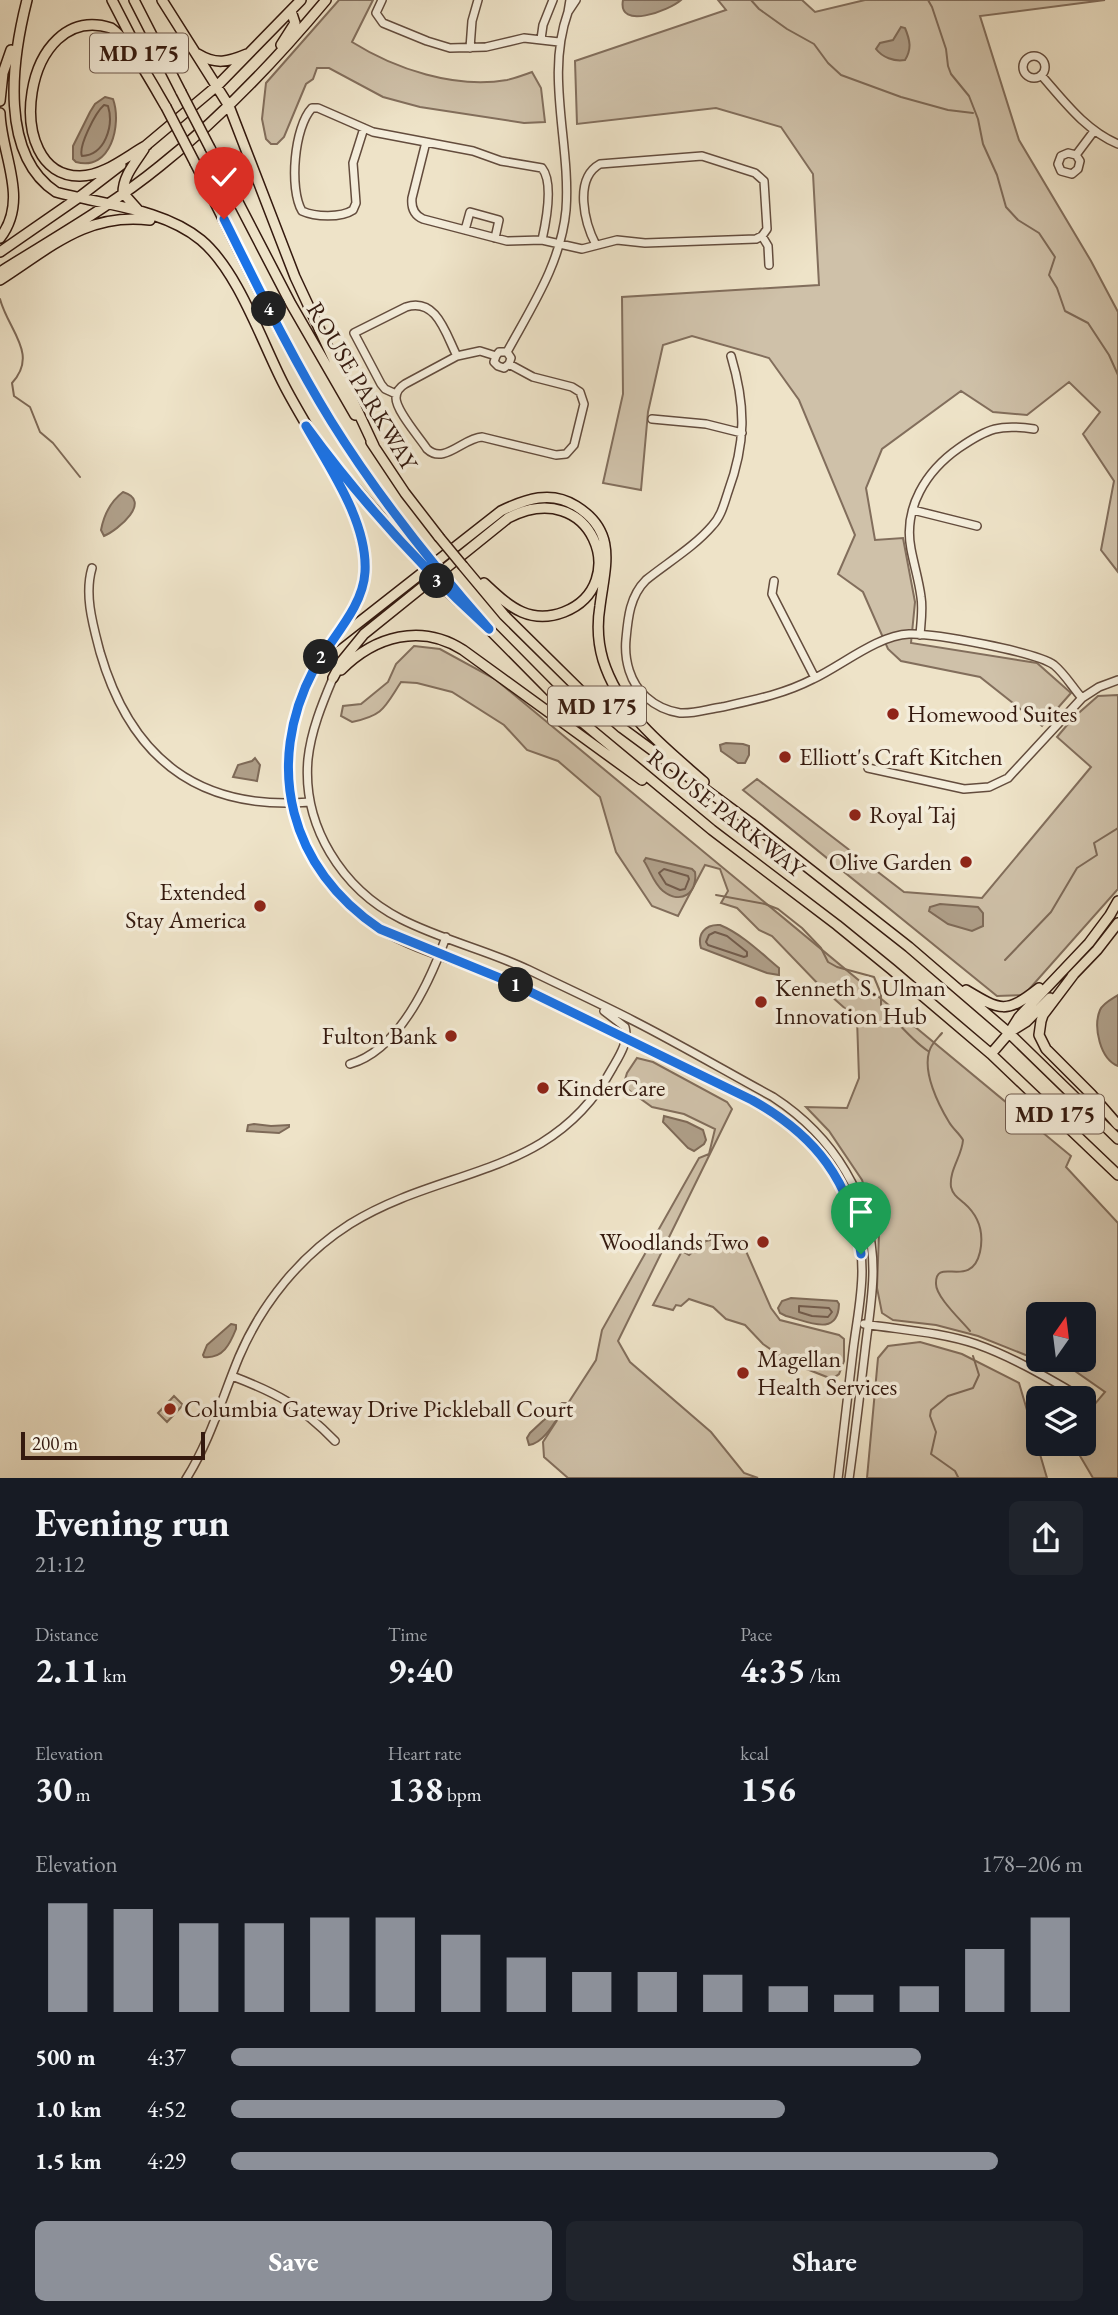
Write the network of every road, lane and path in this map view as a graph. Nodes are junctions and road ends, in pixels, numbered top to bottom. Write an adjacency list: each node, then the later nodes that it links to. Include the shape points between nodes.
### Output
1 (27, 0): 14 (main road)
2 (112, 0): 25 (main road, ROUSE PARKWAY / MD 175)
3 (134, 0): 59 (main road, ROUSE PARKWAY / MD 175, bridge, via 290,304)
4 (162, 0): 19 (main road)
5 (301, 0): 12 (main road)
6 (326, 0): 22 (main road)
7 (382, 0): 17 (street, via 376,13 383,23 439,45)
8 (478, 0): 17 (street)
9 (553, 0): 15 (street)
10 (570, 0): 13 (street)
11 (576, 0): 13 (street)
12 (291, 11): 18 (main road); 22 (main road, via 295,23 291,31)
13 (568, 12): 16 (street)
14 (17, 39): 23 (main road, via 5,66); 34 (main road, via 7,106 13,146 34,180)
15 (541, 39): 16 (street); 17 (street)
16 (559, 42): 43 (street, via 566,192)
17 (470, 48)
18 (253, 51): 19 (main road, via 223,62); 21 (main road)
19 (196, 53): 21 (main road)
20 (1041, 75): 28 (street)
21 (218, 85): 24 (main road); 31 (main road)
22 (245, 90): 24 (main road)
23 (0, 101)
24 (229, 106): 33 (main road); 59 (main road, via 295,277)
25 (166, 107): 31 (main road, via 114,30 82,20 55,29 42,44 32,65 27,107 30,134 44,160 67,174 90,175); 62 (main road, ROUSE PARKWAY / MD 175, bridge, via 330,419)
26 (0, 113): 40 (main road, via 14,201)
27 (363, 128): 27 (street, via 318,108 309,110 296,155 302,211 344,215 353,210 354,156); 29 (street)
28 (1094, 131): 30 (street); 32 (street)
29 (426, 142): 38 (street, via 413,210 423,219); 42 (street, via 542,168 548,193)
30 (1118, 144)
31 (147, 145): 33 (main road, via 127,176); 34 (main road)
32 (1076, 155)
33 (123, 193): 35 (main road); 36 (main road)
34 (78, 198): 35 (main road); 45 (main road)
35 (105, 204): 36 (main road); 47 (main road)
36 (142, 213): 37 (main road)
37 (176, 225): 48 (main road, via 134,218 92,224); 56 (main road, via 201,241 224,265)
38 (465, 230): 41 (street); 41 (street, via 470,212 499,220)
39 (762, 236): 44 (street, via 645,243 617,240); 44 (street, via 767,225 762,178 695,156 605,162 592,168 584,204); 46 (street)
40 (0, 238)
41 (495, 238): 42 (street)
42 (542, 240): 43 (street)
43 (560, 245): 44 (street, via 582,249); 49 (street, via 545,285)
44 (596, 245)
45 (0, 252)
46 (769, 265)
47 (0, 272)
48 (0, 280)
49 (507, 352): 51 (street); 53 (street)
50 (457, 356): 51 (street, via 480,351); 54 (street, via 405,384); 54 (street, via 436,314 415,304 354,333 381,384)
51 (496, 356): 53 (street, via 498,366)
52 (732, 356): 58 (street, via 742,398)
53 (509, 364): 54 (street, via 583,395 574,445 566,454 482,437 443,455 434,454 399,408)
54 (396, 394)
55 (652, 419): 58 (street)
56 (306, 426): 62 (main road, via 350,484); 67 (main road, via 349,506 365,562 359,597)
57 (1034, 429): 60 (street, via 1006,426 978,435 931,473)
58 (742, 433): 69 (street, via 734,475 716,521 639,586 631,602 626,652 634,680 659,707 686,713 782,694)
59 (374, 446): 63 (main road, ROUSE PARKWAY / MD 175, bridge)
60 (913, 510): 61 (street); 66 (street, via 910,541 922,601)
61 (977, 526)
62 (419, 555): 76 (main road, ROUSE PARKWAY / MD 175, bridge, via 576,717)
63 (463, 566): 68 (main road, via 513,608 548,616 568,611 583,600 599,559 594,538 574,516 548,507 519,512 495,526 364,634); 75 (main road, ROUSE PARKWAY / MD 175, via 504,615 589,699)
64 (92, 568): 74 (street, via 88,590 104,665 145,743 175,771 217,794)
65 (774, 581): 69 (street, via 772,594)
66 (920, 635): 69 (street, via 883,641); 71 (street, via 1039,657 1058,669)
67 (321, 656): 74 (street, via 292,728 288,761); 75 (main road, via 339,637 501,511 538,497 570,502 590,514 607,550 599,638 622,702 645,730)
68 (333, 678): 73 (street, via 309,749); 76 (main road, via 381,641 420,634 444,640)
69 (815, 678)
70 (1118, 680): 71 (street)
71 (1082, 698): 72 (street, via 1008,778 989,787 964,789)
72 (868, 768)
73 (310, 802): 74 (street); 80 (street, via 330,852 362,893 402,920)
74 (292, 804): 81 (street, via 314,864 338,895 380,929)
75 (751, 823): 85 (main road, ROUSE PARKWAY / MD 175)
76 (712, 830): 89 (main road, ROUSE PARKWAY / MD 175, via 837,925)
77 (1118, 901): 83 (main road)
78 (1118, 923): 82 (main road)
79 (1118, 933): 82 (main road)
80 (446, 937): 81 (street); 86 (street)
81 (440, 954): 88 (street, via 510,982); 90 (street, via 404,1021 369,1056)
82 (1082, 965): 84 (main road)
83 (1066, 967): 85 (main road, via 1011,1007 993,1005); 87 (main road, via 1018,1017)
84 (1074, 974): 87 (main road); 91 (main road, via 1044,1015 1040,1035 1046,1049)
85 (945, 978): 87 (main road, ROUSE PARKWAY / MD 175)
86 (584, 998): 88 (street, via 623,1024); 95 (street, via 773,1097 817,1132 848,1173 867,1223 873,1271)
87 (1009, 1033): 89 (main road); 92 (main road, ROUSE PARKWAY / MD 175)
88 (626, 1040): 94 (street, via 767,1108 824,1158 847,1198 858,1234 862,1271); 96 (street, via 589,1103 556,1133 513,1158 373,1212 315,1250 270,1300)
89 (990, 1054): 93 (main road, ROUSE PARKWAY / MD 175)
90 (351, 1064)
91 (1118, 1125)
92 (1118, 1139)
93 (1118, 1175)
94 (857, 1323): 95 (street); 100 (street)
95 (868, 1325): 97 (street, via 975,1344); 101 (street)
96 (232, 1376): 98 (street, via 296,1405); 99 (street)
97 (1062, 1386)
98 (335, 1441)
99 (186, 1478)
100 (838, 1478)
101 (849, 1478)

